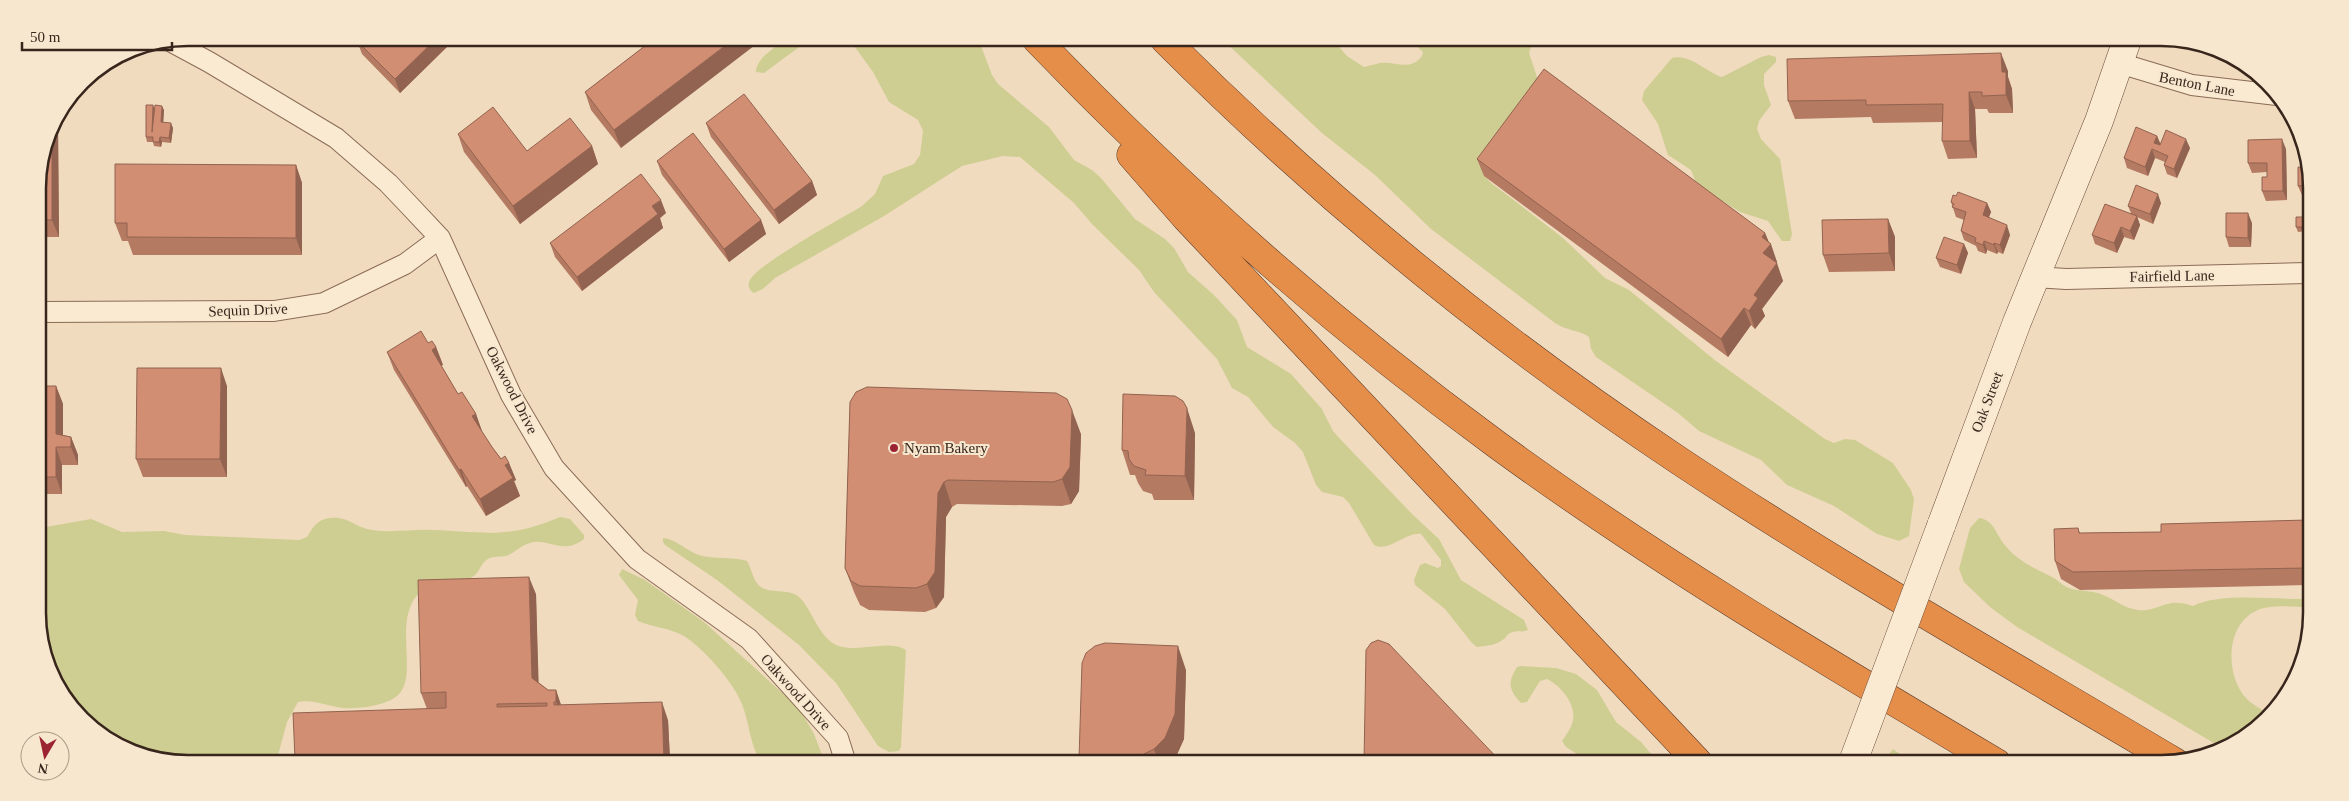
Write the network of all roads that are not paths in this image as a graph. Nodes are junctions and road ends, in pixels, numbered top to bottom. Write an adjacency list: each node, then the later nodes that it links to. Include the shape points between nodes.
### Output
1 (180, 46): 7 (street, Oakwood Drive, via 336,138 388,183)
2 (1044, 46): 5 (highway)
3 (1171, 46): 14 (highway, via 1269,140 1355,216 1456,299 1592,400 1785,529)
4 (2123, 53): 6 (street, Benton Lane, via 2192,85); 9 (street, Oak Street)
5 (1074, 77): 11 (highway, via 1110,129 1186,218); 13 (highway, via 1261,254 1469,424 1703,585)
6 (2266, 94)
7 (440, 238): 10 (street, Sequin Drive, via 405,264 324,304 274,311); 15 (street, Oakwood Drive, via 511,395 554,468 637,559 750,639 838,738)
8 (2303, 272): 9 (street, Fairfield Lane, via 2066,279)
9 (2035, 277): 12 (street, Oak Street, bridge)
10 (47, 312)
11 (1691, 754)
12 (1856, 754)
13 (1982, 754)
14 (2162, 754)
15 (844, 755)

